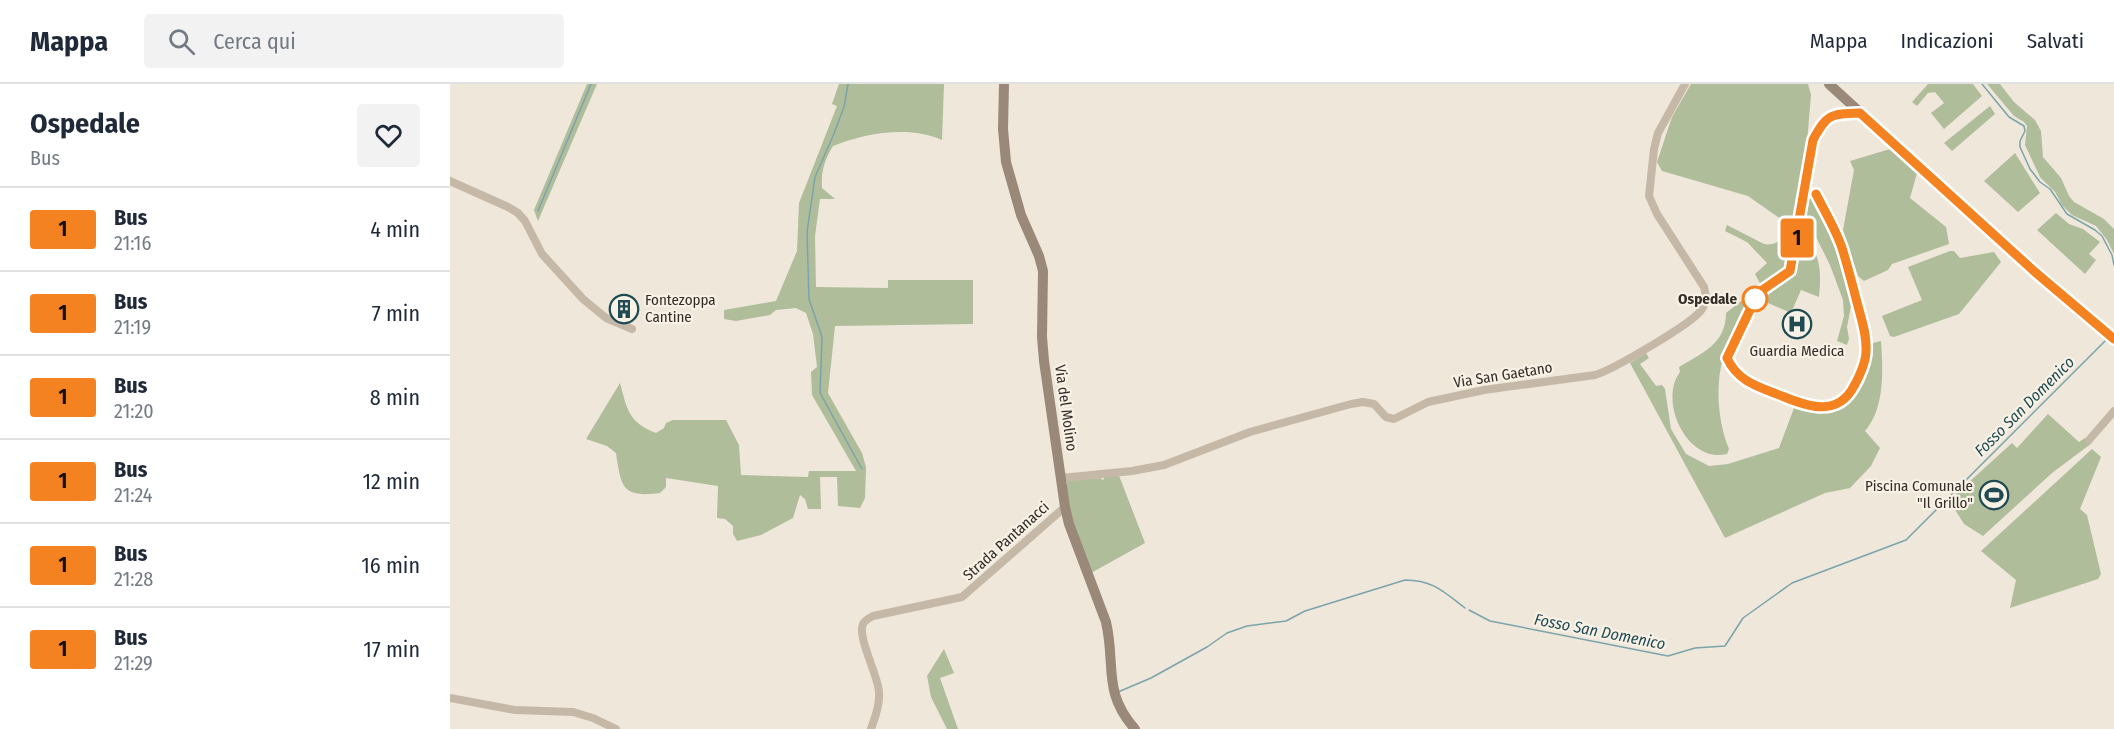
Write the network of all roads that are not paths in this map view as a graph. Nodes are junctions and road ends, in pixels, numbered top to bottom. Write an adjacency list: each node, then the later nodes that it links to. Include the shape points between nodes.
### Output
1 (1004, 84): 9 (street, Via del Molino, via 1006,162 1043,271 1043,349)
2 (1685, 84): 9 (street, Via San Gaetano, via 1658,133 1650,196 1706,296 1699,313 1664,337 1609,371 1595,375 1428,402 1394,419 1386,417 1374,404 1351,404 1250,432 1164,465)
3 (1829, 84): 6 (street)
4 (450, 181): 5 (street, via 518,213 538,248 583,299 606,318)
5 (632, 329)
6 (2111, 337)
7 (2114, 411): 8 (street)
8 (2089, 440)
9 (1061, 478): 10 (street, Via del Molino)
10 (1065, 507): 13 (street, Strada Pantanacci, via 962,597 873,616 864,622 861,630 879,692); 14 (street, Via del Molino, via 1110,637 1110,676 1116,699)
11 (450, 698): 12 (street, via 515,710 573,712)
12 (616, 729)
13 (871, 729)
14 (1135, 729)

